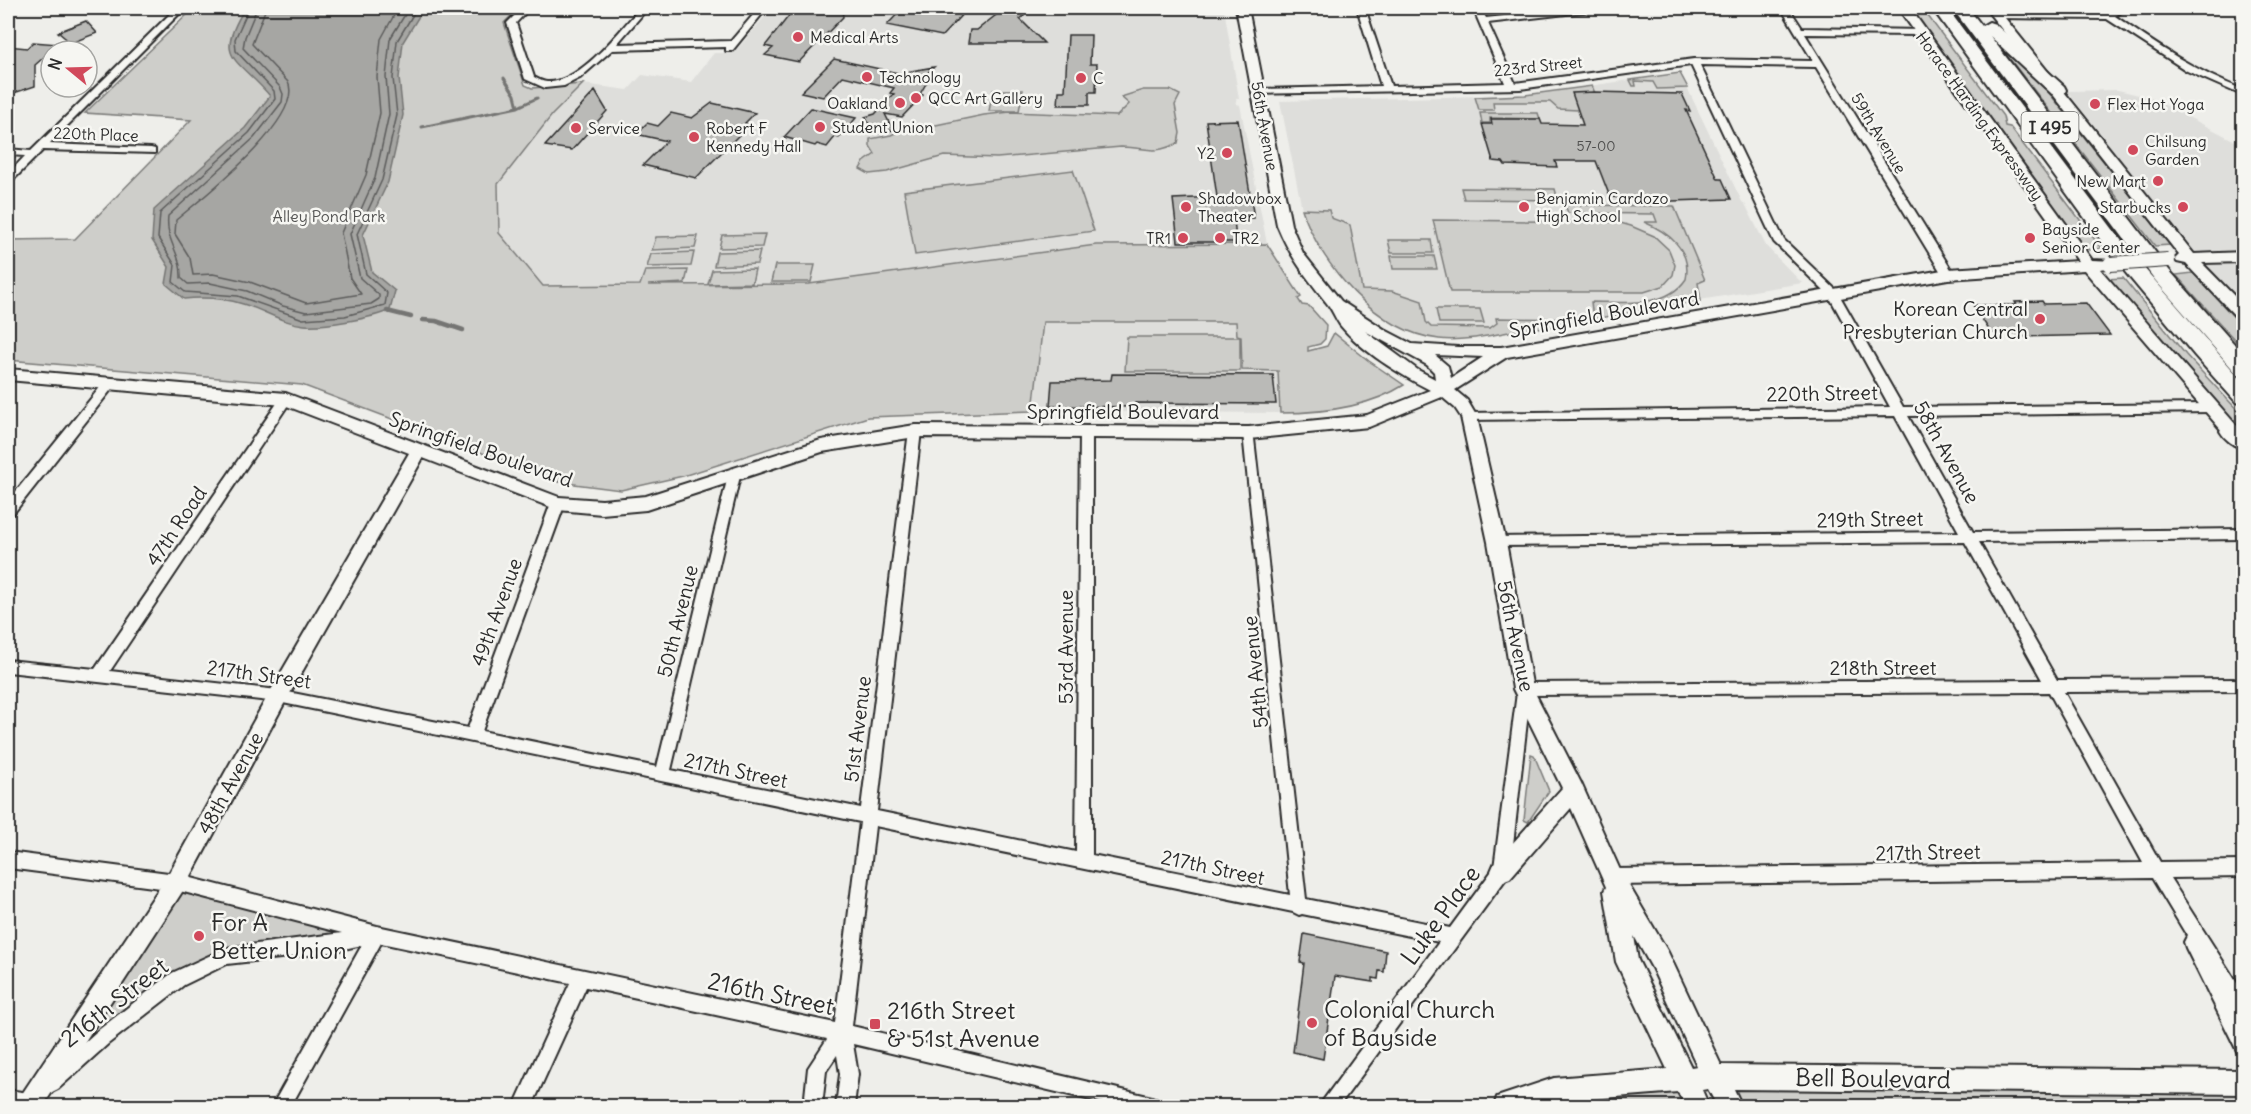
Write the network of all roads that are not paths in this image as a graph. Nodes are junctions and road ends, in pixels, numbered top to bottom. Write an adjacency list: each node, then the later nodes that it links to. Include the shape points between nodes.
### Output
1 (181, 8): 30 (street)
2 (526, 8): 21 (street, via 512,23 530,79 537,84 563,83 578,76)
3 (644, 8): 21 (street)
4 (763, 8): 20 (street)
5 (1242, 8): 28 (main road, 56th Avenue)
6 (1361, 8): 26 (street)
7 (1477, 8): 17 (street)
8 (1592, 8): 17 (street)
9 (1785, 8): 18 (street, 59th Avenue)
10 (1904, 8): 19 (main road, Horace Harding Expressway)
11 (1939, 8): 47 (highway, I 495, via 2137,277)
12 (1960, 8): 43 (highway, I 495, via 2162,275)
13 (1968, 8): 27 (highway)
14 (2124, 8): 16 (street)
15 (1994, 11): 16 (street); 27 (main road)
16 (2109, 16): 29 (street, via 2162,53)
17 (1483, 21): 25 (street)
18 (1799, 31): 19 (street); 24 (street, 59th Avenue)
19 (1920, 32): 36 (main road, Horace Harding Expressway)
20 (733, 44): 21 (street); 22 (street)
21 (608, 47)
22 (725, 53)
23 (1694, 62): 24 (street, 223rd Street); 25 (street, 223rd Street); 38 (street, 58th Avenue, via 1779,242)
24 (1820, 64): 37 (street, 59th Avenue)
25 (1511, 86): 26 (street, 223rd Street)
26 (1387, 89): 28 (street, 223rd Street)
27 (2058, 90): 35 (main road)
28 (1258, 92): 39 (main road, 56th Avenue, via 1288,237 1310,274)
29 (2244, 93)
30 (37, 151): 31 (street, 220th Place); 32 (street, 220th Place); 33 (street)
31 (151, 151)
32 (8, 152)
33 (8, 179)
34 (2244, 257): 35 (main road, Springfield Boulevard)
35 (2190, 259): 36 (main road, Springfield Boulevard, bridge); 40 (main road)
36 (2088, 265): 37 (main road, Springfield Boulevard); 49 (main road, Horace Harding Expressway)
37 (1948, 274): 38 (main road, Springfield Boulevard)
38 (1833, 294): 42 (main road, Springfield Boulevard); 50 (street, 58th Avenue)
39 (1334, 301): 41 (main road, 56th Avenue); 46 (main road, 56th Avenue, via 1346,322 1367,341 1412,374)
40 (2244, 316)
41 (1405, 346): 42 (main road); 46 (main road, 56th Avenue, via 1442,370)
42 (1503, 352): 46 (main road, Springfield Boulevard)
43 (2244, 369)
44 (8, 374): 45 (main road, Springfield Boulevard)
45 (110, 383): 48 (main road, Springfield Boulevard); 59 (street)
46 (1444, 390): 51 (main road, 56th Avenue); 54 (main road, Springfield Boulevard, via 1369,421)
47 (2244, 397)
48 (286, 399): 56 (main road, Springfield Boulevard); 64 (street, 47th Road)
49 (2210, 408): 50 (street, 220th Street); 55 (main road, Horace Harding Expressway)
50 (1900, 412): 51 (street, 220th Street); 61 (street, 58th Avenue)
51 (1469, 417): 62 (main road, 56th Avenue)
52 (915, 431): 53 (main road, Springfield Boulevard); 57 (main road, Springfield Boulevard, via 820,446); 72 (street, 51st Avenue)
53 (1086, 432): 54 (main road, Springfield Boulevard); 74 (street, 53rd Avenue)
54 (1249, 433): 80 (street, 54th Avenue)
55 (2239, 439)
56 (418, 451): 58 (main road, Springfield Boulevard); 68 (main road, 48th Avenue)
57 (735, 476): 58 (main road, Springfield Boulevard, via 646,503 602,507); 70 (street, 50th Avenue)
58 (558, 503): 69 (street, 49th Avenue)
59 (8, 509)
60 (2244, 534): 61 (street, 219th Street)
61 (1971, 538): 62 (street, 219th Street); 66 (street, 58th Avenue)
62 (1497, 542): 67 (main road, 56th Avenue)
63 (8, 666): 64 (street, 217th Street)
64 (99, 675): 68 (street, 217th Street)
65 (2244, 685): 66 (street, 218th Street)
66 (2054, 688): 67 (street, 218th Street); 76 (street, 58th Avenue)
67 (1523, 689): 71 (main road, 56th Avenue); 77 (street, Luke Place)
68 (278, 696): 69 (street, 217th Street); 79 (main road, 48th Avenue)
69 (473, 736): 70 (street, 217th Street)
70 (662, 776): 72 (street, 217th Street)
71 (1574, 790): 77 (main road); 78 (main road, 56th Avenue)
72 (869, 818): 74 (street, 217th Street); 85 (street, 51st Avenue)
73 (8, 860): 79 (street, 216th Street)
74 (1084, 862): 80 (street, 217th Street)
75 (2244, 869): 76 (street, 217th Street)
76 (2156, 870): 78 (street, 217th Street); 84 (street, 58th Avenue); 86 (street, 58th Avenue)
77 (1502, 871): 82 (street, Luke Place)
78 (1612, 877): 87 (main road, 56th Avenue, via 1660,960); 88 (main road, 56th Avenue, via 1627,962)
79 (176, 882): 81 (street, 216th Street); 91 (main road, 48th Avenue)
80 (1299, 907): 82 (street, 217th Street)
81 (377, 934): 83 (street, 216th Street); 91 (street, 216th Street, via 326,945 226,956 178,979 102,1038); 92 (street)
82 (1454, 937): 97 (street, Luke Place)
83 (582, 976): 85 (street, 216th Street); 93 (street)
84 (2244, 1011)
85 (842, 1033): 94 (street, 51st Avenue, via 818,1068); 95 (street, 51st Avenue, via 849,1074); 96 (street, 216th Street)
86 (2244, 1047)
87 (1714, 1077): 88 (main road, Bell Boulevard); 89 (main road, Bell Boulevard); 100 (main road, 56th Avenue)
88 (1684, 1079): 98 (main road, Bell Boulevard, via 1554,1090); 99 (main road, 56th Avenue)
89 (2244, 1082)
90 (8, 1099): 91 (street)
91 (31, 1104)
92 (281, 1107)
93 (523, 1107)
94 (813, 1107)
95 (845, 1107)
96 (1152, 1107)
97 (1329, 1107)
98 (1506, 1107)
99 (1697, 1107)
100 (1730, 1107)

